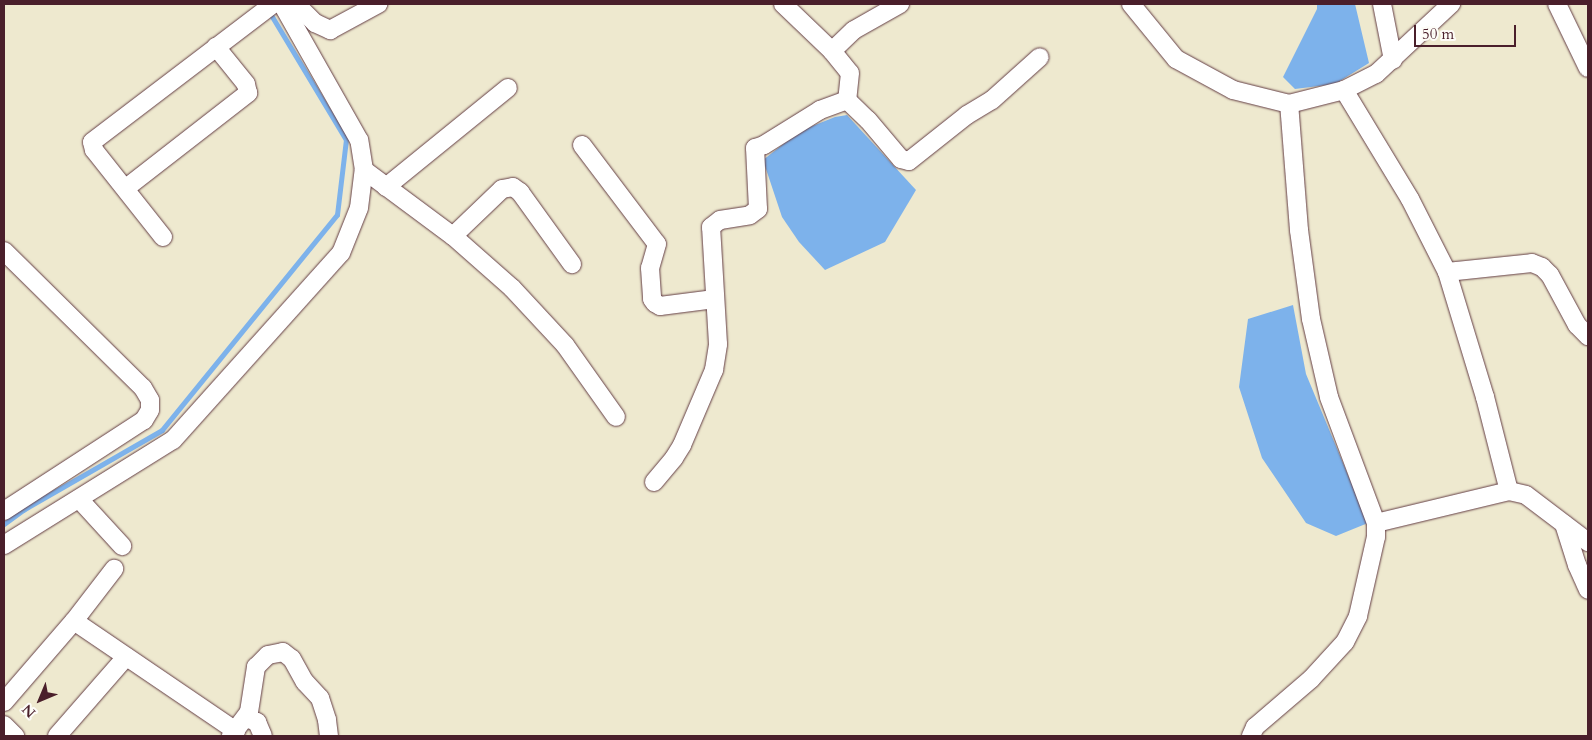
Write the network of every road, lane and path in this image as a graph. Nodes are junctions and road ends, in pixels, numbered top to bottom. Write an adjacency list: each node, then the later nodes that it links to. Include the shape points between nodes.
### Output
1 (282, 4): 21 (street, via 359,140)
2 (296, 4): 3 (street, via 315,23 330,30)
3 (378, 4)
4 (784, 4): 12 (street)
5 (900, 4): 12 (street, via 854,30)
6 (1131, 4): 19 (street, via 1176,59 1233,90)
7 (1382, 4): 14 (street)
8 (1451, 4): 14 (street)
9 (1557, 4): 15 (street)
10 (267, 8): 11 (street)
11 (216, 47): 23 (street, via 246,84 248,93); 23 (street, via 92,142 94,150)
12 (832, 51): 18 (street, via 851,75)
13 (1040, 57): 18 (street, via 992,100 967,115 909,161 901,159)
14 (1393, 60): 17 (street, via 1376,74)
15 (1588, 68)
16 (508, 88): 22 (street)
17 (1344, 90): 19 (street); 28 (street, via 1410,199)
18 (847, 100): 29 (street, via 820,110 755,148 758,209 750,215 720,220 711,227)
19 (1289, 104): 36 (street, via 1299,230 1311,320 1329,397)
20 (582, 145): 29 (street, via 657,244 650,268 655,303 666,305)
21 (364, 170): 22 (street); 34 (street, via 359,208 341,252 173,440)
22 (386, 187): 24 (street)
23 (126, 188): 25 (street)
24 (454, 236): 27 (street, via 500,192 513,187 520,192); 31 (street, via 512,288 565,345)
25 (163, 237)
26 (4, 251): 35 (street, via 143,388 150,400 147,416 135,427)
27 (572, 264)
28 (1447, 272): 30 (street, via 1532,263 1550,275 1577,325); 33 (street, via 1485,397)
29 (715, 299): 32 (street, via 718,344 714,370 682,445)
30 (1588, 336)
31 (616, 417)
32 (654, 482)
33 (1509, 491): 36 (street); 37 (street, via 1526,494)
34 (79, 499): 39 (street); 40 (street)
35 (4, 511)
36 (1376, 523): 52 (street, via 1376,537 1354,628 1346,642 1311,679 1255,727)
37 (1564, 524): 38 (street); 42 (street)
38 (1588, 542)
39 (4, 545)
40 (122, 546)
41 (114, 569): 43 (street)
42 (1588, 590)
43 (74, 621): 44 (street); 45 (street)
44 (126, 657): 47 (street); 49 (street)
45 (4, 702)
46 (4, 725): 48 (street)
47 (238, 728): 50 (street, via 257,722); 51 (street, via 251,705 256,667 268,655 283,652 320,698)
48 (15, 736)
49 (57, 736)
50 (263, 736)
51 (329, 736)
52 (1251, 736)

